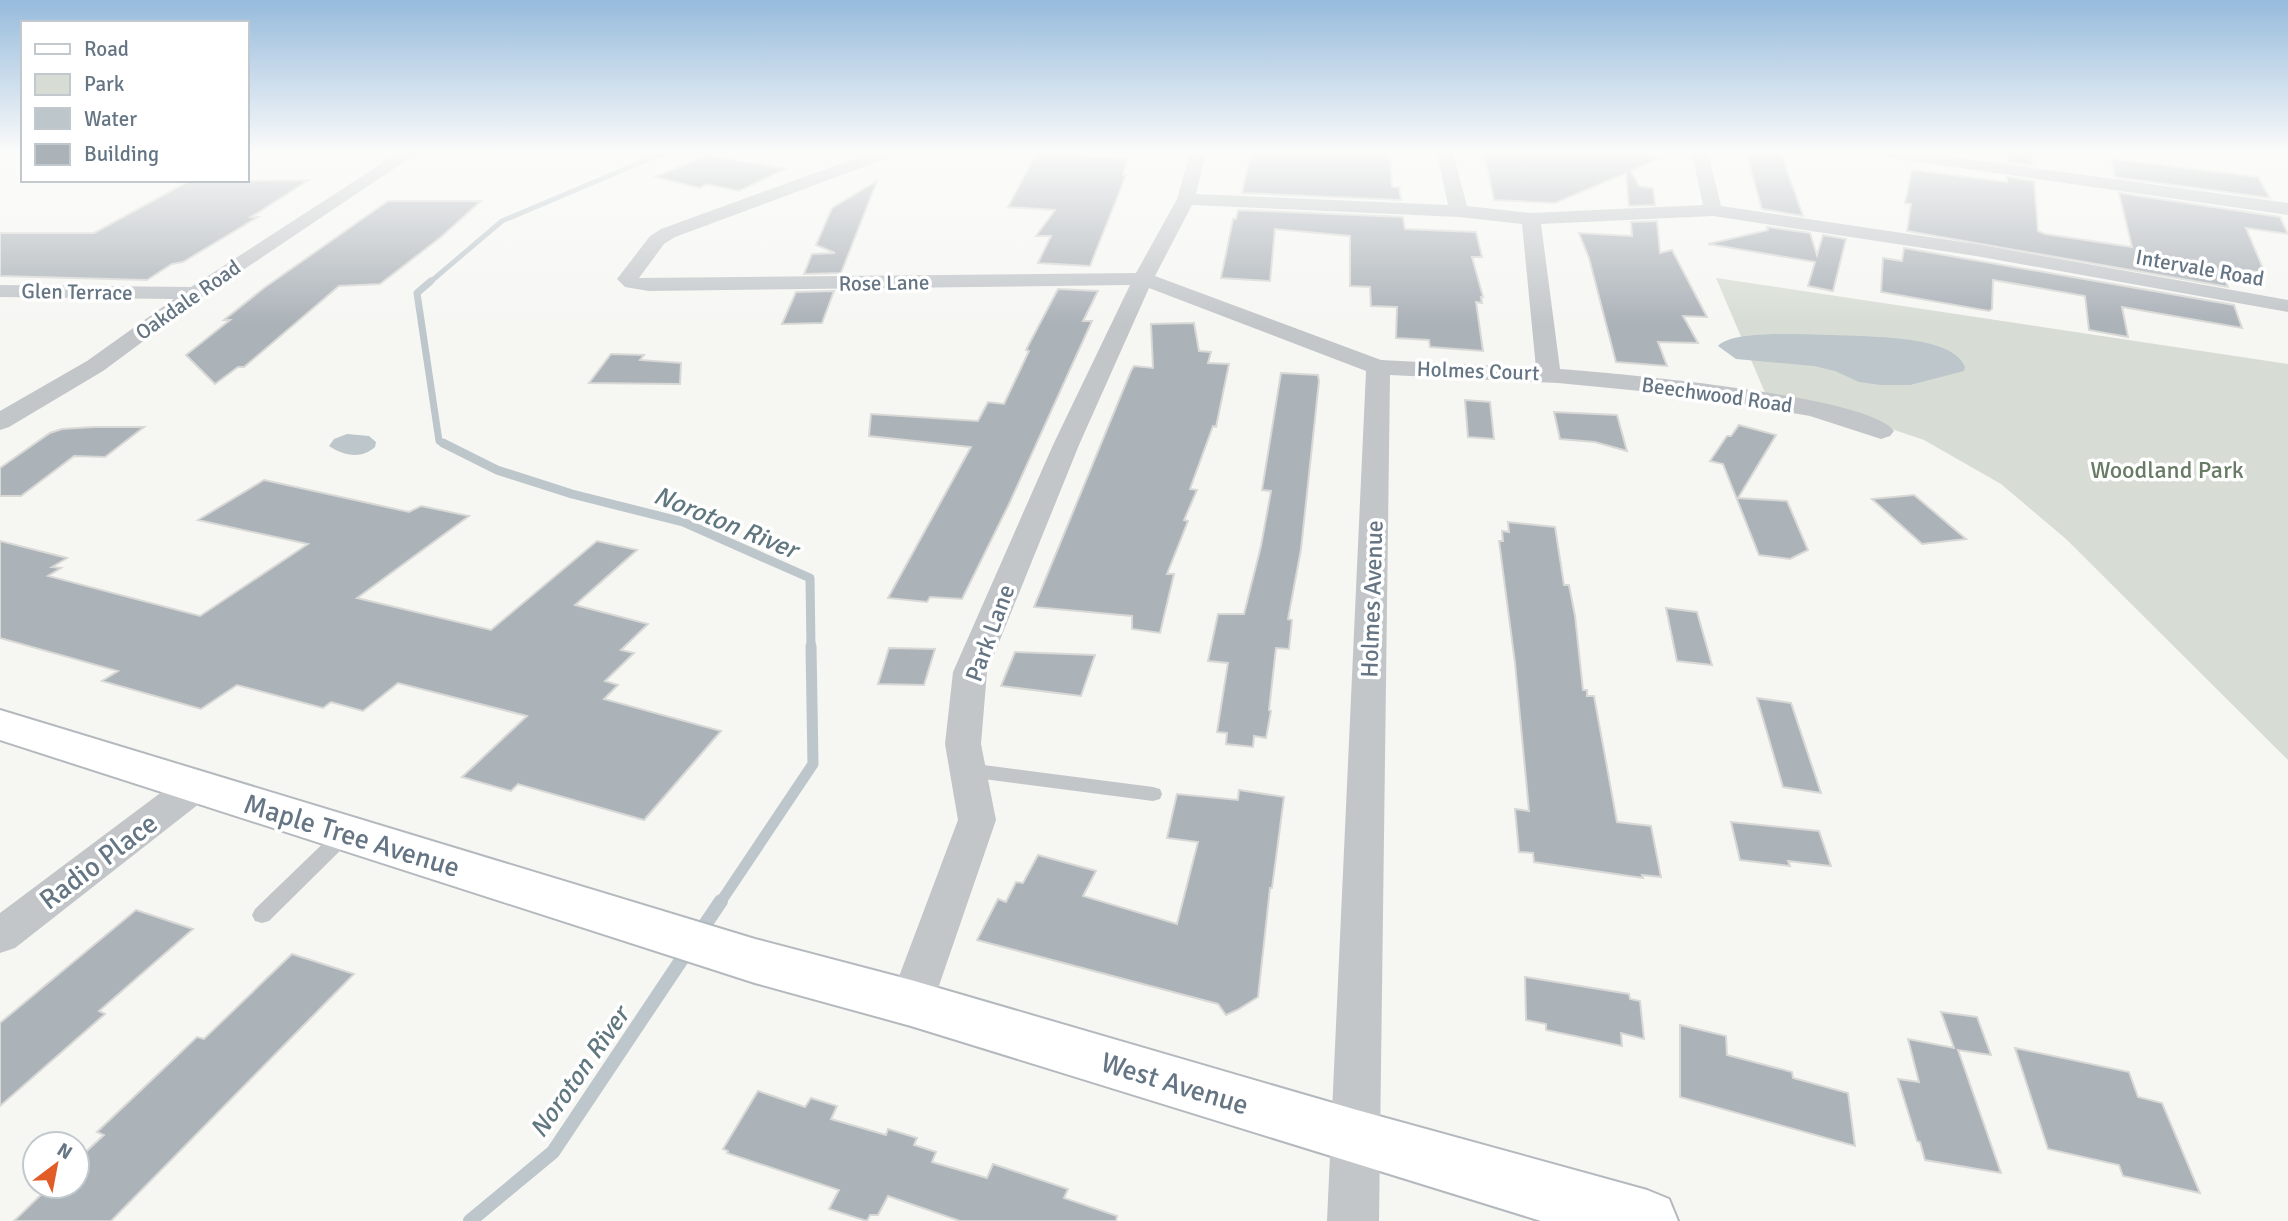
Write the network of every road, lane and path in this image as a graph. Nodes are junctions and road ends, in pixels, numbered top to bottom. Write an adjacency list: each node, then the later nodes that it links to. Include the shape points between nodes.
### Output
1 (322, 210): 11 (street, Oakdale Road)
2 (730, 210): 9 (street, Rose Lane, via 657,240 627,279 649,285)
3 (1180, 210): 9 (street)
4 (1436, 210): 7 (street, Intervale Road)
5 (1695, 210): 8 (street, Intervale Road)
6 (1719, 210): 12 (street, Intervale Road)
7 (1459, 211): 8 (street, Intervale Road)
8 (1531, 219): 14 (street, Holmes Court)
9 (1143, 279): 13 (street); 18 (street, Park Lane, via 1066,445 970,672 963,744)
10 (0, 291): 11 (street, Glen Terrace)
11 (196, 293): 15 (street, Oakdale Road, via 95,366)
12 (2288, 306)
13 (1378, 368): 14 (street, Holmes Court); 26 (street, Holmes Avenue)
14 (1549, 375): 16 (street, Beechwood Road, via 1783,402 1851,418)
15 (0, 422)
16 (1881, 431)
17 (0, 725): 19 (main road, Maple Tree Avenue)
18 (968, 770): 20 (lane); 25 (street, Park Lane, via 977,820)
19 (196, 786): 21 (main road, Maple Tree Avenue); 23 (street, Radio Place)
20 (1153, 794)
21 (346, 833): 22 (lane); 24 (main road, Maple Tree Avenue)
22 (262, 915)
23 (0, 936)
24 (729, 953): 25 (main road, West Avenue)
25 (911, 1003): 26 (main road, West Avenue)
26 (1357, 1138): 27 (street, Holmes Avenue); 28 (main road, West Avenue)
27 (1353, 1221)
28 (1647, 1221)

